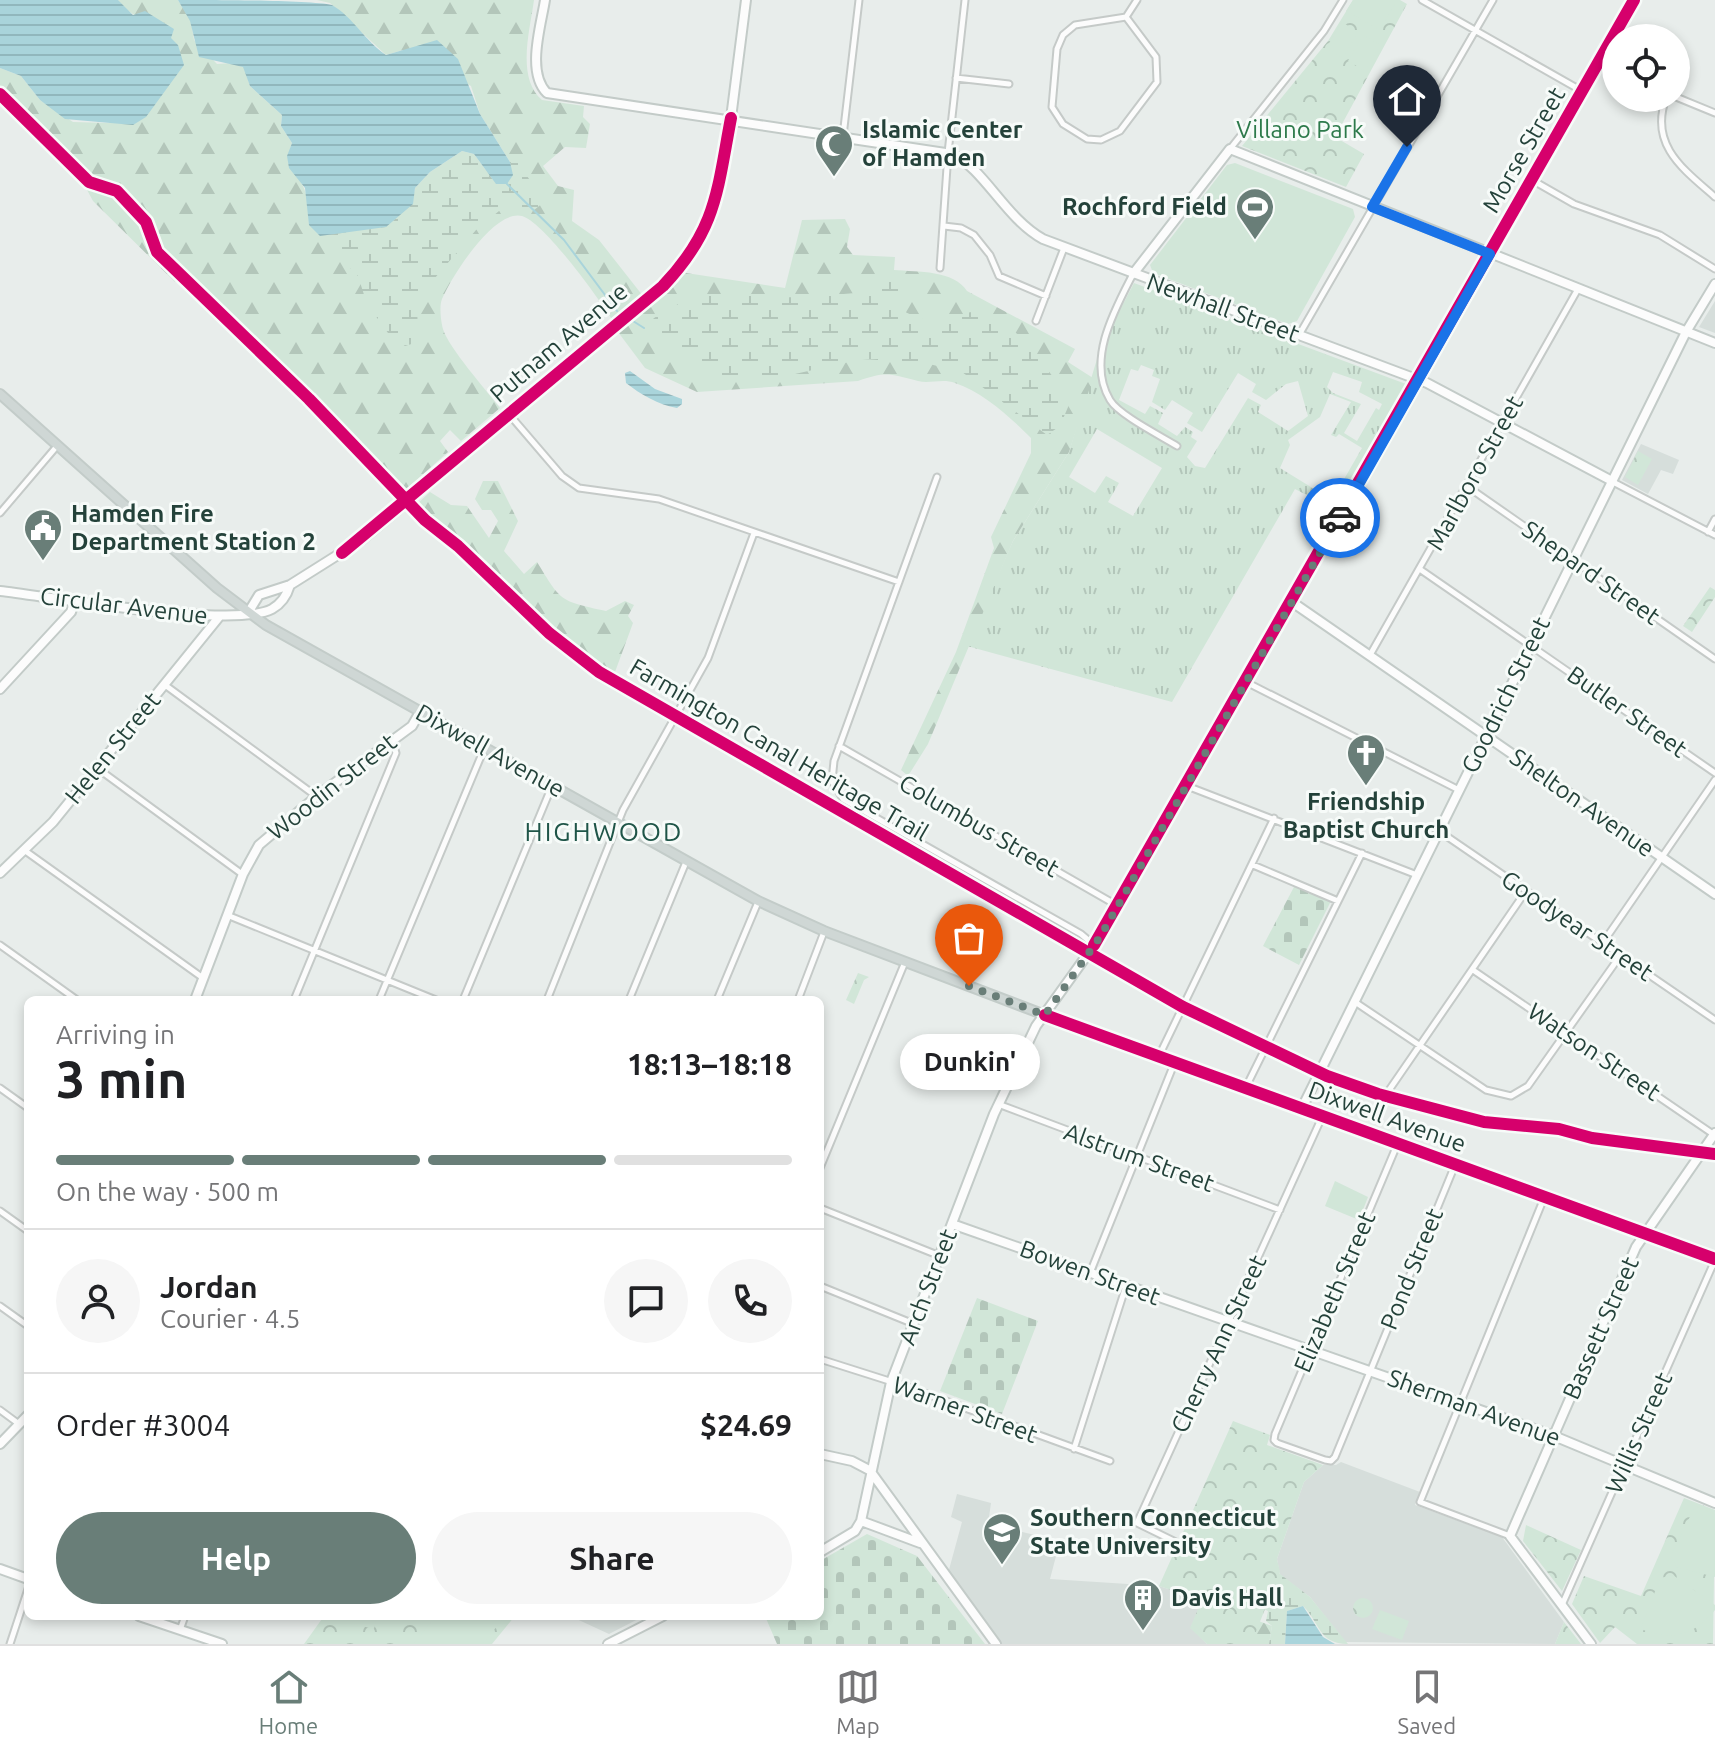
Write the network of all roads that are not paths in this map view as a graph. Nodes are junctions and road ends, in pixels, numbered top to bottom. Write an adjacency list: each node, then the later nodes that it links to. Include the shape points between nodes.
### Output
1 (545, 0): 19 (main road, Newhall Street, via 537,69 547,93)
2 (746, 0): 19 (main road, Putnam Avenue)
3 (859, 0): 20 (street)
4 (965, 0): 13 (street)
5 (1137, 0): 10 (street)
6 (1343, 0): 21 (street)
7 (1422, 0): 11 (street)
8 (1493, 0): 11 (street)
9 (1634, 0): 12 (main road, Morse Street)
10 (1126, 17): 10 (street, via 1156,57 1157,82 1120,131 1101,140 1087,139 1063,124 1052,107 1057,49 1075,25)
11 (1475, 30): 15 (street); 25 (street)
12 (1601, 58): 15 (main road, Morse Street)
13 (956, 78): 14 (street); 22 (street)
14 (1009, 84)
15 (1583, 91): 23 (main road, Morse Street)
16 (1690, 103): 18 (street)
17 (1663, 112): 24 (street, via 1665,146)
18 (1715, 113)
19 (731, 118): 20 (main road, Newhall Street); 41 (main road, Putnam Avenue, via 711,218 683,264)
20 (843, 136): 22 (main road, Newhall Street)
21 (1230, 149): 25 (main road); 31 (main road)
22 (948, 153): 26 (street); 27 (main road, Newhall Street, via 964,161 1020,224)
23 (1532, 180): 28 (main road, Morse Street); 30 (street, via 1574,204 1660,235)
24 (1715, 197)
25 (1372, 207): 28 (main road); 37 (street)
26 (944, 226): 29 (street); 34 (street, via 969,230 999,276)
27 (1064, 248): 31 (main road, Newhall Street); 34 (street)
28 (1490, 254): 33 (main road); 39 (main road, Morse Street)
29 (940, 268)
30 (1715, 269)
31 (1133, 274): 37 (main road, Newhall Street); 44 (street, via 1103,336 1104,382 1110,401)
32 (1715, 284): 36 (main road, Goodrich Street)
33 (1578, 289): 36 (main road); 42 (street, Marlboro Street)
34 (1046, 296): 35 (street)
35 (1036, 321)
36 (1686, 332): 38 (main road); 46 (main road, Goodrich Street)
37 (1299, 336): 39 (main road, Newhall Street)
38 (1715, 343)
39 (1418, 380): 42 (main road, Newhall Street); 59 (main road, Morse Street)
40 (0, 394): 43 (main road, Dixwell Avenue)
41 (508, 413): 51 (street, via 562,476 579,488 659,499); 56 (main road, Putnam Avenue, via 363,539)
42 (1502, 423): 46 (main road, Newhall Street); 47 (street, Marlboro Street)
43 (58, 445): 48 (street); 60 (main road, Dixwell Avenue)
44 (1177, 446)
45 (937, 477): 55 (street)
46 (1612, 481): 50 (street, Newhall Street); 53 (main road, Goodrich Street)
47 (1468, 487): 53 (street, Shepard Street); 54 (street, Marlboro Street)
48 (0, 513)
49 (1715, 519): 50 (street)
50 (1708, 532): 52 (street, Newhall Street)
51 (754, 533): 55 (street); 81 (street, via 702,672)
52 (1715, 535)
53 (1573, 561): 62 (main road, Goodrich Street); 64 (street, Shepard Street)
54 (1421, 570): 62 (street, Butler Street); 63 (street, Marlboro Street)
55 (899, 582): 71 (street)
56 (290, 585): 60 (main road, Putnam Avenue, via 259,595); 60 (main road, Putnam Avenue, via 275,607)
57 (0, 591): 58 (main road, Circular Avenue)
58 (75, 600): 61 (main road, Circular Avenue); 67 (main road, via 71,612)
59 (1292, 602): 63 (main road, Shelton Avenue); 65 (main road, Morse Street)
60 (248, 613): 61 (main road, Circular Avenue); 68 (main road, Dixwell Avenue)
61 (219, 617): 66 (main road, Helen Street)
62 (1531, 645): 69 (main road, Goodrich Street); 74 (street, Butler Street)
63 (1369, 656): 69 (main road, Shelton Avenue)
64 (1715, 659)
65 (1246, 682): 77 (main road, Morse Street); 78 (street)
66 (165, 685): 73 (main road, Helen Street); 79 (street)
67 (0, 689)
68 (420, 712): 70 (main road, Woodin Street, via 412,726); 72 (main road, Dixwell Avenue)
69 (1486, 737): 78 (main road, Goodrich Street); 85 (main road, Shelton Avenue)
70 (392, 740): 79 (main road, Woodin Street); 101 (street, via 396,753)
71 (839, 746): 95 (street, Columbus Street); 100 (street, via 832,781 843,799)
72 (484, 749): 76 (main road, Dixwell Avenue); 106 (street)
73 (97, 768): 83 (main road, Helen Street); 89 (street)
74 (1715, 773)
75 (1715, 780): 85 (street)
76 (552, 786): 81 (main road, Dixwell Avenue); 112 (street)
77 (1187, 786): 80 (street); 95 (main road, Morse Street)
78 (1459, 790): 82 (main road, Goodrich Street)
79 (317, 796): 89 (main road, Woodin Street, via 266,837)
80 (1274, 818): 84 (street); 87 (street)
81 (618, 823): 86 (main road, Dixwell Avenue); 113 (street)
82 (1439, 831): 90 (main road, Goodrich Street); 91 (street, Goodyear Street)
83 (24, 850): 88 (main road, Helen Street); 105 (street)
84 (1362, 853): 90 (street); 94 (street)
85 (1661, 857): 92 (main road, Shelton Avenue); 98 (street)
86 (686, 862): 93 (main road, Dixwell Avenue); 114 (street)
87 (1253, 865): 94 (street); 122 (street)
88 (0, 873)
89 (243, 874): 96 (main road, Woodin Street)
90 (1417, 875): 117 (main road, Goodrich Street)
91 (1526, 891): 98 (street, Goodyear Street); 104 (street)
92 (1715, 894)
93 (758, 901): 97 (main road, Dixwell Avenue); 115 (street)
94 (1338, 901): 125 (street)
95 (1118, 906): 100 (main road, Morse Street)
96 (227, 915): 101 (street); 105 (main road, Woodin Street)
97 (824, 931): 103 (main road, Dixwell Avenue); 116 (street)
98 (1602, 944): 102 (street, Goodyear Street)
99 (0, 945): 107 (street)
100 (1094, 945): 118 (main road, Morse Street)
101 (315, 949): 106 (street); 109 (street)
102 (1620, 956): 119 (street, Goodyear Street); 120 (street)
103 (905, 962): 118 (main road, Dixwell Avenue); 134 (street)
104 (1473, 970): 120 (street, Watson Street); 121 (street)
105 (203, 978): 108 (main road, Woodin Street)
106 (387, 979): 110 (street); 111 (street)
107 (71, 996)
108 (196, 996)
109 (296, 996)
110 (381, 996)
111 (427, 996)
112 (465, 996)
113 (549, 996)
114 (631, 996)
115 (719, 996)
116 (800, 996)
117 (1355, 1002): 121 (street); 129 (main road, Goodrich Street)
118 (1045, 1015): 122 (main road, Dixwell Avenue); 127 (main road, Arch Street)
119 (1715, 1020)
120 (1567, 1034): 121 (street, via 1528,1086 1511,1096 1486,1090); 131 (street, Watson Street)
121 (1420, 1044): 126 (street)
122 (1158, 1058): 123 (main road, Dixwell Avenue)
123 (1174, 1064): 125 (main road, Dixwell Avenue); 133 (street)
124 (0, 1088): 128 (street)
125 (1244, 1090): 129 (main road, Dixwell Avenue)
126 (1385, 1096)
127 (998, 1104): 133 (street, Alstrum Street); 140 (main road, Arch Street)
128 (24, 1105)
129 (1301, 1110): 130 (main road, Dixwell Avenue)
130 (1322, 1117): 132 (main road, Dixwell Avenue); 138 (street, Cherry Ann Street)
131 (1714, 1134): 142 (main road, Bassett Street)
132 (1397, 1145): 135 (main road, Dixwell Avenue); 152 (street, Elizabeth Street)
133 (1138, 1157): 138 (street, Alstrum Street); 145 (street)
134 (824, 1158)
135 (1455, 1165): 136 (main road, Dixwell Avenue); 154 (street, Pond Street)
136 (1544, 1198): 142 (main road, Dixwell Avenue); 156 (street)
137 (824, 1210): 143 (street)
138 (1280, 1210): 149 (street, Cherry Ann Street)
139 (0, 1211): 141 (street)
140 (952, 1224): 143 (main road, Arch Street); 145 (main road, Bowen Street)
141 (24, 1228)
142 (1645, 1233): 144 (main road, Dixwell Avenue); 160 (main road, Bassett Street)
143 (941, 1257): 151 (main road, Arch Street)
144 (1715, 1260): 166 (street, Willis Street)
145 (1090, 1273): 146 (main road, Bowen Street)
146 (1126, 1286): 149 (main road, Bowen Street); 162 (street)
147 (824, 1288): 151 (street)
148 (0, 1306): 150 (street)
149 (1229, 1321): 152 (main road, Sherman Avenue); 172 (street, Cherry Ann Street, via 1137,1523)
150 (24, 1323)
151 (915, 1324): 155 (main road, Arch Street)
152 (1311, 1350): 154 (main road, Sherman Avenue); 165 (street, Elizabeth Street, via 1274,1440)
153 (824, 1360): 155 (street, Warner Street)
154 (1370, 1370): 156 (main road, Sherman Avenue); 165 (street, Pond Street)
155 (891, 1382): 162 (street, Warner Street); 167 (main road, Arch Street)
156 (1461, 1403): 160 (main road, Sherman Avenue); 170 (street, via 1420,1502)
157 (0, 1410): 159 (street)
158 (24, 1419): 159 (main road)
159 (19, 1424): 161 (main road)
160 (1554, 1436): 166 (main road, Sherman Avenue); 170 (main road, Bassett Street)
161 (0, 1444)
162 (1074, 1449): 164 (street, Warner Street)
163 (824, 1455): 167 (main road)
164 (1110, 1461)
165 (1331, 1461)
166 (1625, 1468): 168 (main road, Sherman Avenue); 177 (street, Willis Street)
167 (871, 1471): 169 (main road, Arch Street); 171 (main road)
168 (1715, 1503)
169 (861, 1521): 171 (main road); 173 (main road, via 855,1531)
170 (1510, 1536): 177 (main road)
171 (920, 1543): 185 (main road)
172 (1184, 1546)
173 (824, 1550)
174 (0, 1569): 175 (main road)
175 (24, 1578)
176 (24, 1601): 182 (street)
177 (1562, 1605): 186 (main road)
178 (151, 1620): 181 (main road)
179 (184, 1620): 181 (street)
180 (655, 1620): 184 (main road)
181 (180, 1630): 183 (main road)
182 (10, 1644)
183 (222, 1644)
184 (608, 1644)
185 (996, 1644)
186 (1591, 1644)

